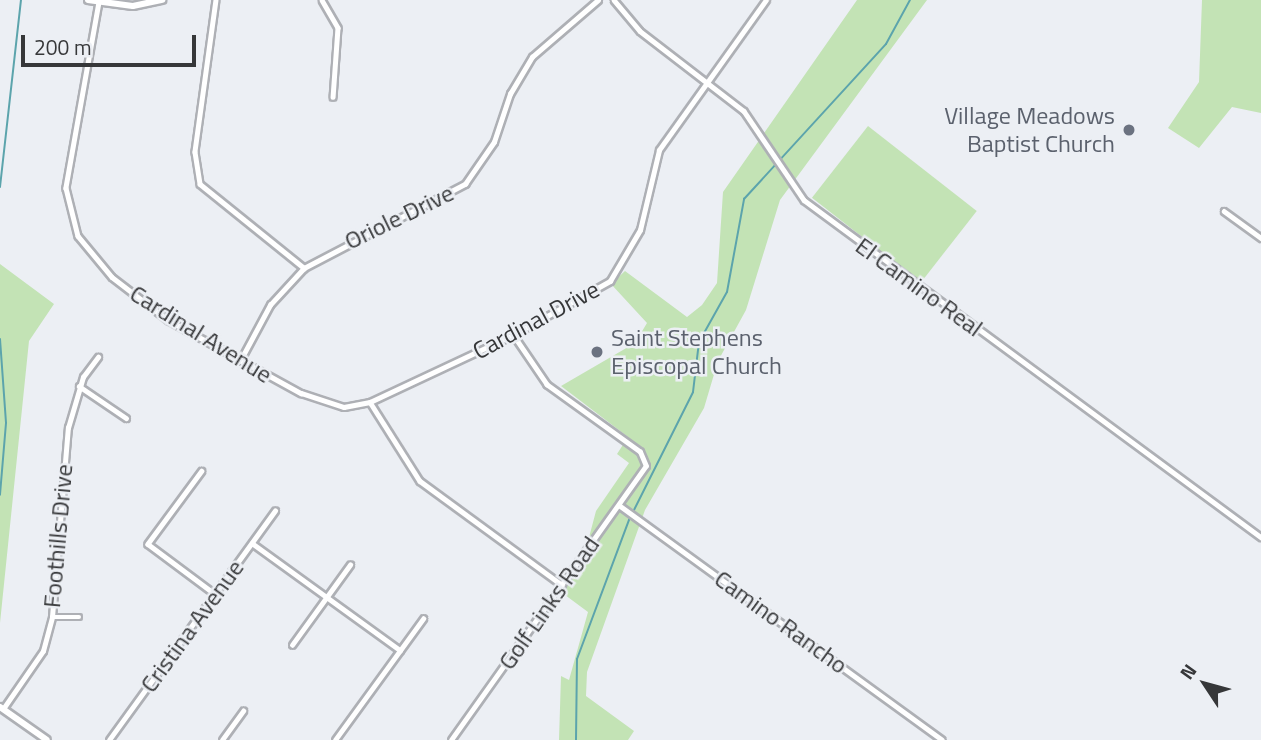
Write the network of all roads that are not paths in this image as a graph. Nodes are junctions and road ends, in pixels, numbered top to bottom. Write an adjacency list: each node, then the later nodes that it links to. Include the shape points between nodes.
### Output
1 (88, 0): 8 (street)
2 (162, 0): 9 (street)
3 (216, 0): 14 (street, via 195,152 200,184)
4 (322, 0): 11 (street, via 338,28)
5 (598, 0): 14 (street, Oriole Drive, via 532,57 510,94 494,142 465,184)
6 (614, 0): 10 (street, El Camino Real, via 640,31)
7 (766, 0): 10 (street, Cardinal Drive)
8 (99, 2): 9 (street); 17 (street, Cardinal Avenue, via 66,188 78,236 112,277)
9 (133, 3)
10 (707, 78): 15 (street, Cardinal Drive, via 659,150 640,230 621,267 599,290); 24 (street, El Camino Real, via 744,111 804,200)
11 (333, 97)
12 (1224, 211): 13 (street)
13 (1261, 238)
14 (304, 268): 17 (street, Oriole Drive, via 270,305)
15 (513, 335): 19 (street, Cardinal Drive); 22 (street, Golf Links Road, via 547,385 640,452 646,466)
16 (98, 357): 18 (street, Foothills Drive)
17 (240, 361): 19 (street, Cardinal Avenue, via 332,405)
18 (79, 386): 20 (street); 30 (street, Foothills Drive, via 68,428)
19 (370, 402): 27 (street, via 420,481)
20 (125, 418)
21 (202, 471): 28 (street, via 148,544)
22 (619, 505): 27 (street, Golf Links Road); 42 (street, Camino Rancho)
23 (275, 511): 25 (street, Cristina Avenue)
24 (1261, 537)
25 (253, 543): 28 (street, Cristina Avenue); 29 (street)
26 (350, 565): 29 (street)
27 (562, 585): 41 (street, Golf Links Road)
28 (215, 594): 38 (street, Cristina Avenue)
29 (327, 597): 33 (street); 34 (street)
30 (52, 617): 31 (street); 35 (street, Foothills Drive, via 44,651)
31 (79, 617)
32 (423, 619): 34 (street)
33 (292, 645)
34 (400, 650): 40 (street)
35 (2, 708): 37 (street)
36 (243, 711): 39 (street)
37 (47, 740)
38 (109, 740)
39 (222, 740)
40 (335, 740)
41 (451, 740)
42 (942, 740)

